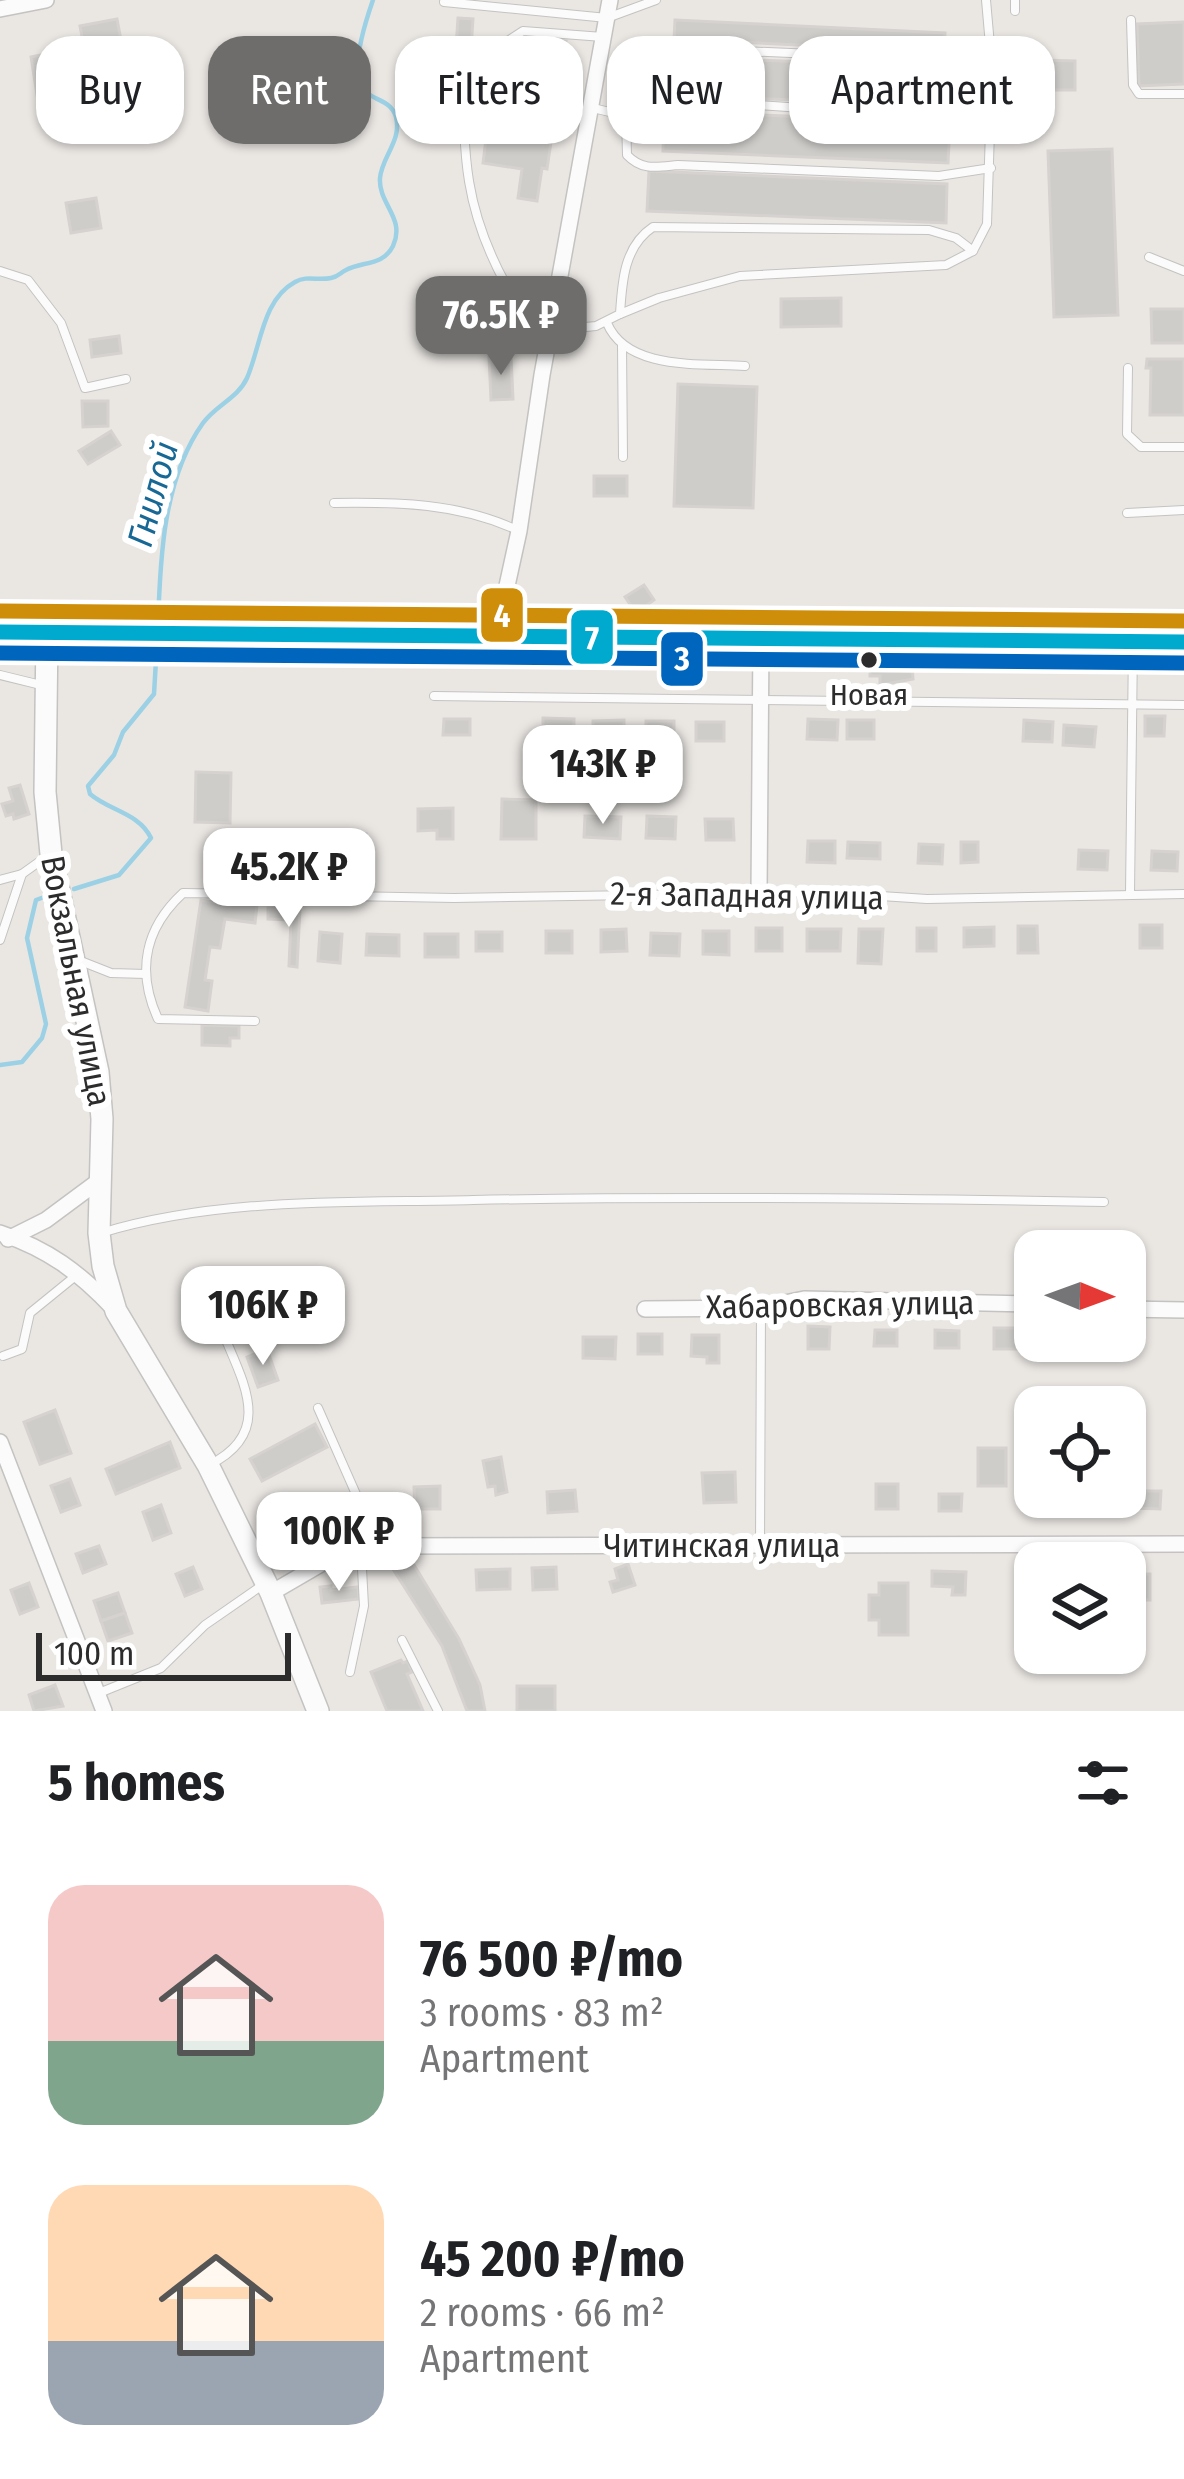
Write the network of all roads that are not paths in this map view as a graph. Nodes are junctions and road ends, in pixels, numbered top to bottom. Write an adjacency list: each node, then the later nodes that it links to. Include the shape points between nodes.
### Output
1 (46, 0): 6 (street)
2 (610, 0): 7 (street)
3 (656, 0): 7 (lane)
4 (986, 0): 9 (lane)
5 (444, 2): 7 (lane)
6 (0, 9)
7 (607, 18): 10 (street)
8 (1131, 20): 11 (lane, via 1139,94)
9 (989, 36)
10 (604, 37): 12 (street); 23 (lane, via 523,31 464,74 474,217 527,325)
11 (1184, 94)
12 (591, 108): 13 (lane); 23 (street)
13 (607, 112)
14 (627, 144): 16 (lane, via 638,166 939,176)
15 (992, 144): 16 (lane)
16 (991, 168): 17 (lane, via 988,224)
17 (973, 251): 21 (lane, via 946,265 740,275); 21 (lane, via 929,230 653,227 628,258)
18 (1149, 256): 20 (lane)
19 (2, 271): 27 (lane, via 28,280 61,323 85,388)
20 (1184, 271)
21 (620, 314): 22 (lane)
22 (607, 322): 23 (lane); 24 (lane)
23 (550, 332): 33 (street)
24 (622, 345): 25 (lane, via 672,362); 29 (lane)
25 (745, 365)
26 (1128, 368): 28 (lane, via 1127,434 1142,447)
27 (126, 379)
28 (1184, 447)
29 (623, 458)
30 (334, 503): 33 (lane, via 406,502 487,516)
31 (1184, 510): 32 (lane)
32 (1127, 513)
33 (519, 531): 36 (street)
34 (0, 632): 35 (main road)
35 (47, 633): 36 (main road); 41 (main road, Вокзальная улица)
36 (496, 636): 37 (main road)
37 (761, 639): 38 (main road); 43 (street)
38 (1133, 641): 39 (main road); 45 (lane)
39 (1184, 642)
40 (0, 675): 41 (lane)
41 (47, 687): 46 (main road, Вокзальная улица)
42 (434, 696): 43 (lane)
43 (760, 700): 45 (lane); 49 (street)
44 (1184, 705): 45 (lane)
45 (1133, 706): 50 (lane)
46 (51, 854): 47 (lane); 53 (main road, Вокзальная улица)
47 (22, 874): 48 (lane); 52 (lane)
48 (0, 880)
49 (759, 893): 50 (lane, 2-я Западная улица); 54 (lane, 2-я Западная улица, via 183,893 158,918)
50 (1130, 894): 51 (lane, 2-я Западная улица)
51 (1184, 894)
52 (0, 940)
53 (76, 960): 54 (lane); 56 (main road, Вокзальная улица, via 98,1072)
54 (146, 974): 55 (lane, via 158,1019)
55 (255, 1021)
56 (100, 1180): 58 (main road, Вокзальная улица); 59 (street, via 46,1220)
57 (1104, 1202): 58 (lane, via 375,1202 149,1218)
58 (99, 1233): 66 (main road, Вокзальная улица)
59 (4, 1238): 60 (street, via 50,1252)
60 (80, 1273): 66 (street); 68 (lane, via 30,1313 22,1349)
61 (1014, 1303): 62 (street, Хабаровская улица, via 804,1299)
62 (761, 1309): 64 (street, Хабаровская улица); 74 (lane)
63 (1146, 1309): 65 (street)
64 (645, 1310)
65 (1184, 1310)
66 (116, 1311): 71 (main road, Вокзальная улица)
67 (219, 1323): 71 (lane, via 248,1400 248,1426 240,1446)
68 (3, 1356)
69 (318, 1408): 73 (lane)
70 (0, 1442): 79 (street)
71 (208, 1466): 76 (main road, Вокзальная улица)
72 (1184, 1544): 74 (street, Читинская улица)
73 (379, 1546): 74 (street, Читинская улица); 75 (street, Читинская улица)
74 (760, 1546)
75 (361, 1549): 76 (street, Читинская улица); 78 (lane, via 364,1606)
76 (268, 1588): 79 (lane, via 205,1625 161,1668); 81 (main road, Вокзальная улица)
77 (402, 1640): 82 (lane)
78 (350, 1672)
79 (98, 1694): 80 (street)
80 (104, 1711)
81 (318, 1711)
82 (438, 1711)

